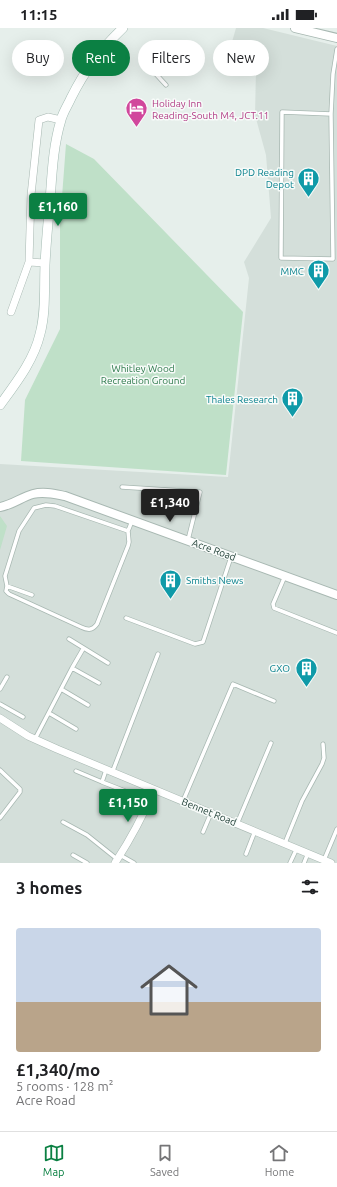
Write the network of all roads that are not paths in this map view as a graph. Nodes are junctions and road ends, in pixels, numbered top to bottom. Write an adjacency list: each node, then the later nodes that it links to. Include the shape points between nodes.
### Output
1 (123, 28): 5 (main road)
2 (131, 28): 5 (main road)
3 (295, 28): 4 (street)
4 (337, 38)
5 (111, 40)
6 (337, 49): 10 (lane)
7 (82, 76): 11 (main road)
8 (158, 76): 9 (lane)
9 (166, 85)
10 (331, 114): 10 (lane, via 333,259 282,258 282,112)
11 (61, 120): 12 (street, via 48,117 39,120 31,195); 13 (main road, via 52,175)
12 (29, 262): 13 (street); 14 (street)
13 (45, 263): 15 (main road, via 44,316 40,334 19,379)
14 (11, 312)
15 (0, 405)
16 (122, 487): 20 (lane, via 200,492)
17 (0, 507): 18 (street, Acre Road, via 33,494 50,493)
18 (133, 520): 19 (lane); 20 (street, Acre Road)
19 (128, 531): 23 (lane, via 61,508 46,505 34,508 18,531 5,576); 23 (lane, via 128,546 97,624 91,629 86,630 9,594 6,591)
20 (188, 540): 21 (street, Acre Road)
21 (231, 556): 22 (street, Acre Road); 26 (lane, via 203,642 195,644)
22 (285, 576): 25 (street, Acre Road); 27 (lane, via 273,604 274,608)
23 (7, 586): 24 (lane)
24 (32, 595)
25 (337, 595)
26 (126, 618)
27 (337, 633)
28 (69, 639): 29 (lane)
29 (83, 649): 31 (lane); 32 (lane)
30 (158, 654): 49 (lane)
31 (108, 663)
32 (72, 668): 34 (lane); 36 (lane)
33 (7, 677): 35 (lane)
34 (99, 683)
35 (0, 689)
36 (61, 689): 39 (lane); 40 (lane)
37 (274, 701): 53 (lane, via 233,684)
38 (0, 704): 41 (lane)
39 (88, 705)
40 (49, 713): 43 (lane); 44 (lane)
41 (23, 717)
42 (0, 718): 44 (street, Bennet Road)
43 (76, 728)
44 (36, 739): 49 (street, Bennet Road)
45 (271, 743): 57 (lane)
46 (323, 744): 61 (lane, via 322,764 302,801)
47 (0, 770): 55 (lane, via 20,789 15,800)
48 (76, 771): 50 (lane)
49 (109, 771): 50 (lane); 51 (street, Bennet Road)
50 (102, 782): 52 (lane)
51 (154, 790): 53 (street, Bennet Road); 66 (street, via 146,811)
52 (130, 793)
53 (183, 801): 54 (street, Bennet Road)
54 (211, 813): 57 (street, Bennet Road); 60 (lane)
55 (0, 818)
56 (64, 822): 66 (lane, via 87,835)
57 (237, 824): 59 (street, Bennet Road)
58 (337, 829): 67 (lane)
59 (256, 831): 61 (street, Bennet Road); 64 (lane)
60 (203, 832)
61 (285, 843): 62 (street, Bennet Road)
62 (296, 848): 63 (street, Bennet Road); 70 (lane)
63 (308, 853): 67 (street, Bennet Road); 71 (lane)
64 (246, 854)
65 (73, 855): 68 (lane)
66 (118, 859): 69 (lane)
67 (328, 861)
68 (87, 863)
69 (134, 863)
70 (290, 863)
71 (304, 863)

